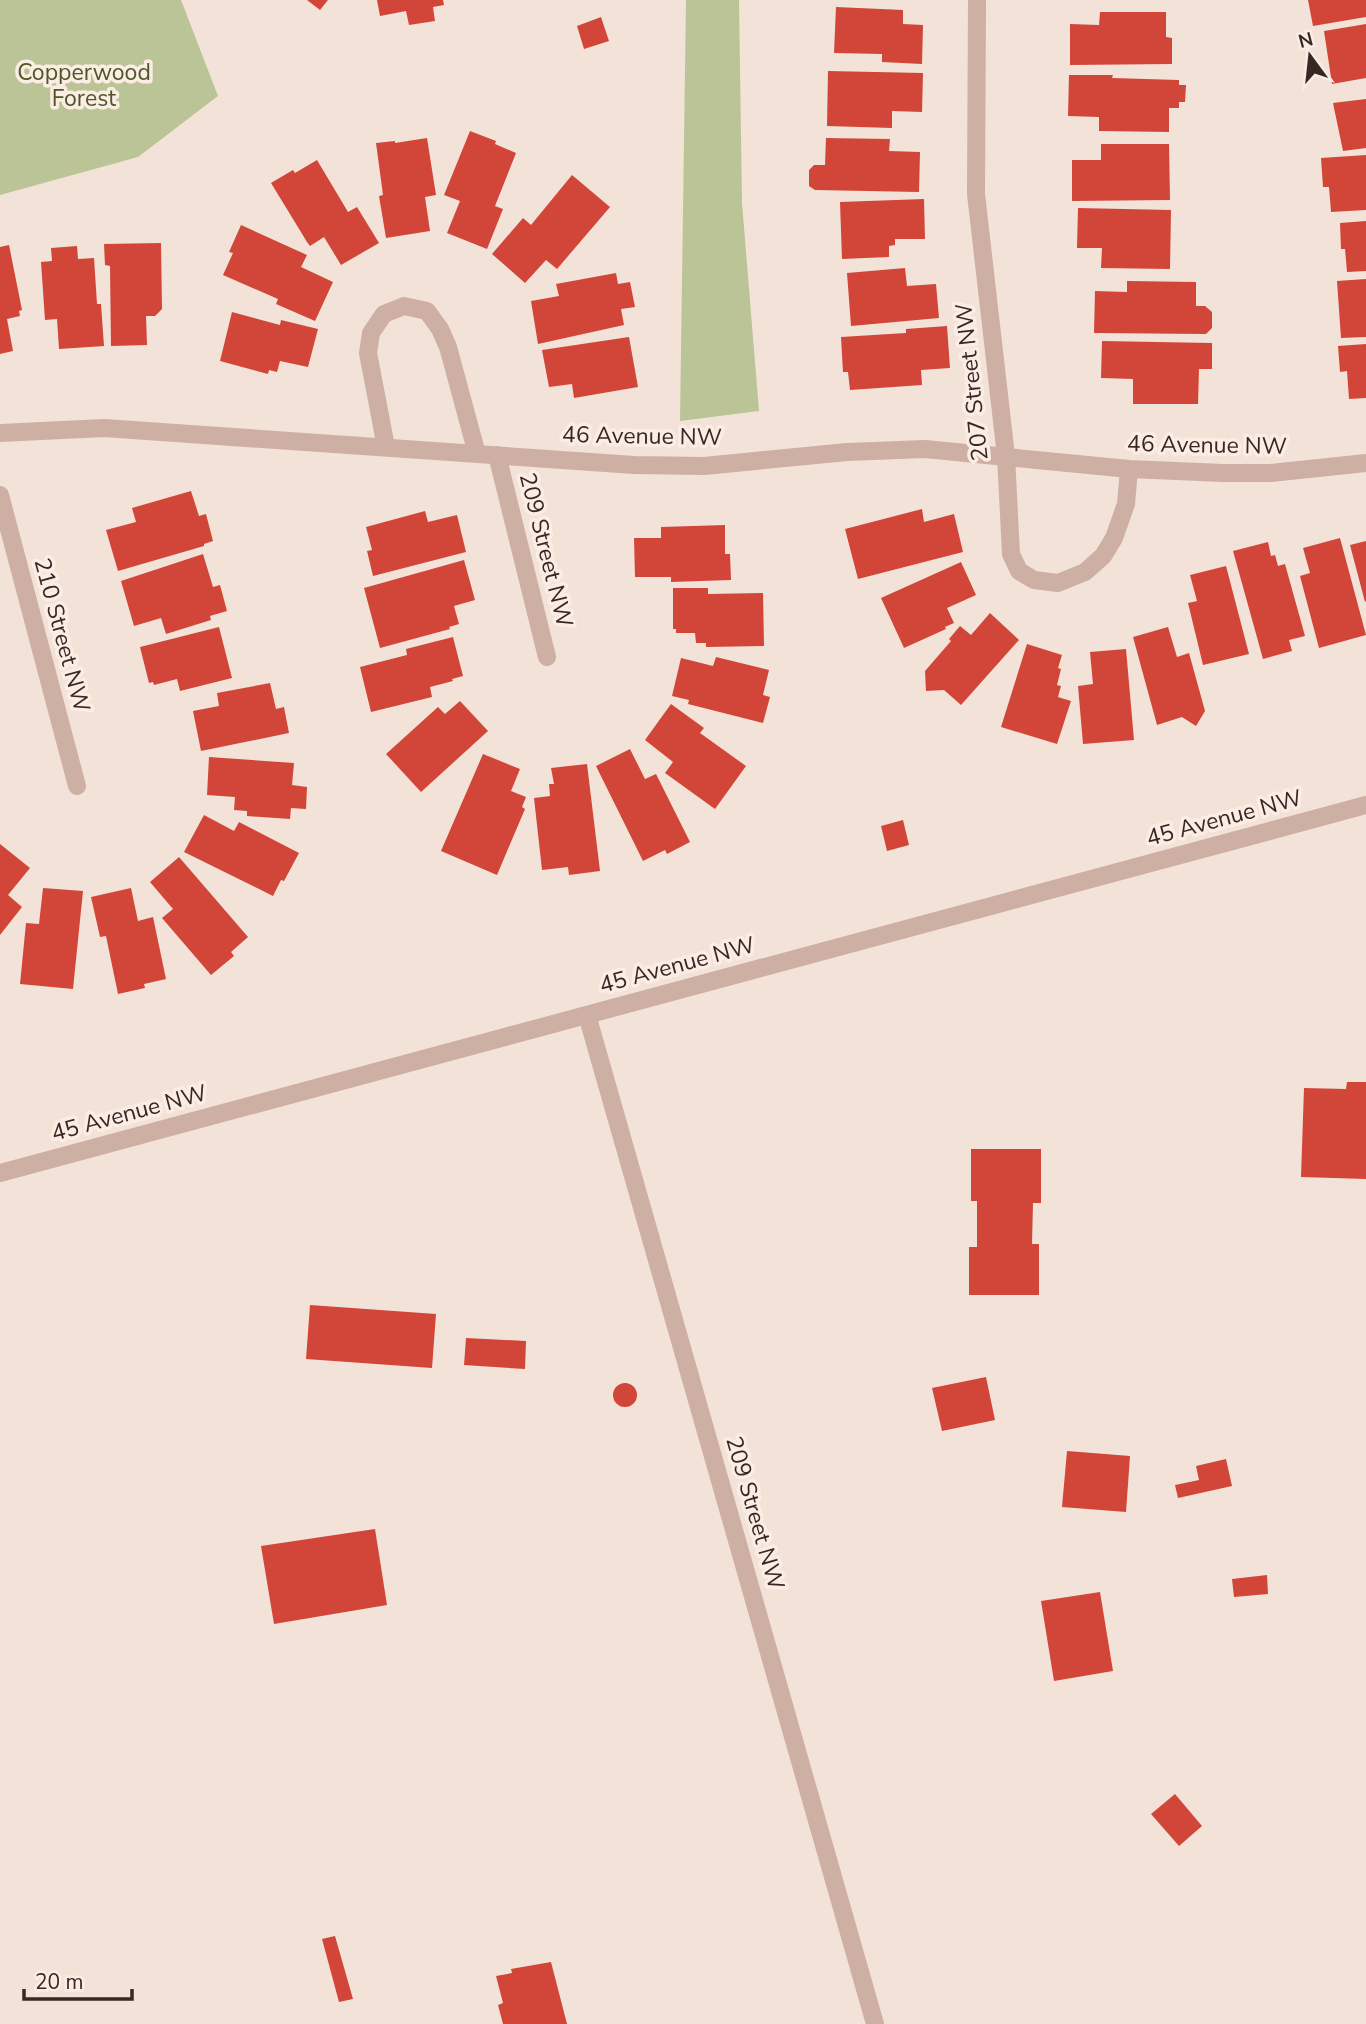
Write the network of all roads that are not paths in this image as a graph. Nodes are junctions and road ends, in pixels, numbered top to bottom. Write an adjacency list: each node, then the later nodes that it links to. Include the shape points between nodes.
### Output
1 (977, 0): 6 (street, 207 Street NW, via 976,194)
2 (0, 433): 3 (street, 46 Avenue NW, via 103,428)
3 (386, 447): 4 (street, 46 Avenue NW); 4 (street, via 368,353 370,333 384,314 404,306 427,311 440,329)
4 (477, 454): 5 (street, 46 Avenue NW)
5 (497, 455): 6 (street, 46 Avenue NW, via 704,466 925,449); 10 (street, 209 Street NW)
6 (1006, 456): 8 (street, 46 Avenue NW); 8 (street, 207 Street NW, via 1011,554 1019,571 1046,582 1058,583 1085,572 1103,556 1126,504)
7 (1366, 463): 8 (street, 46 Avenue NW, via 1271,473)
8 (1129, 469)
9 (0, 495): 11 (street, 210 Street NW)
10 (547, 657)
11 (77, 786)
12 (1366, 805): 13 (street, 45 Avenue NW)
13 (587, 1015): 14 (street, 45 Avenue NW); 15 (street, 209 Street NW)
14 (0, 1173)
15 (875, 2024)

